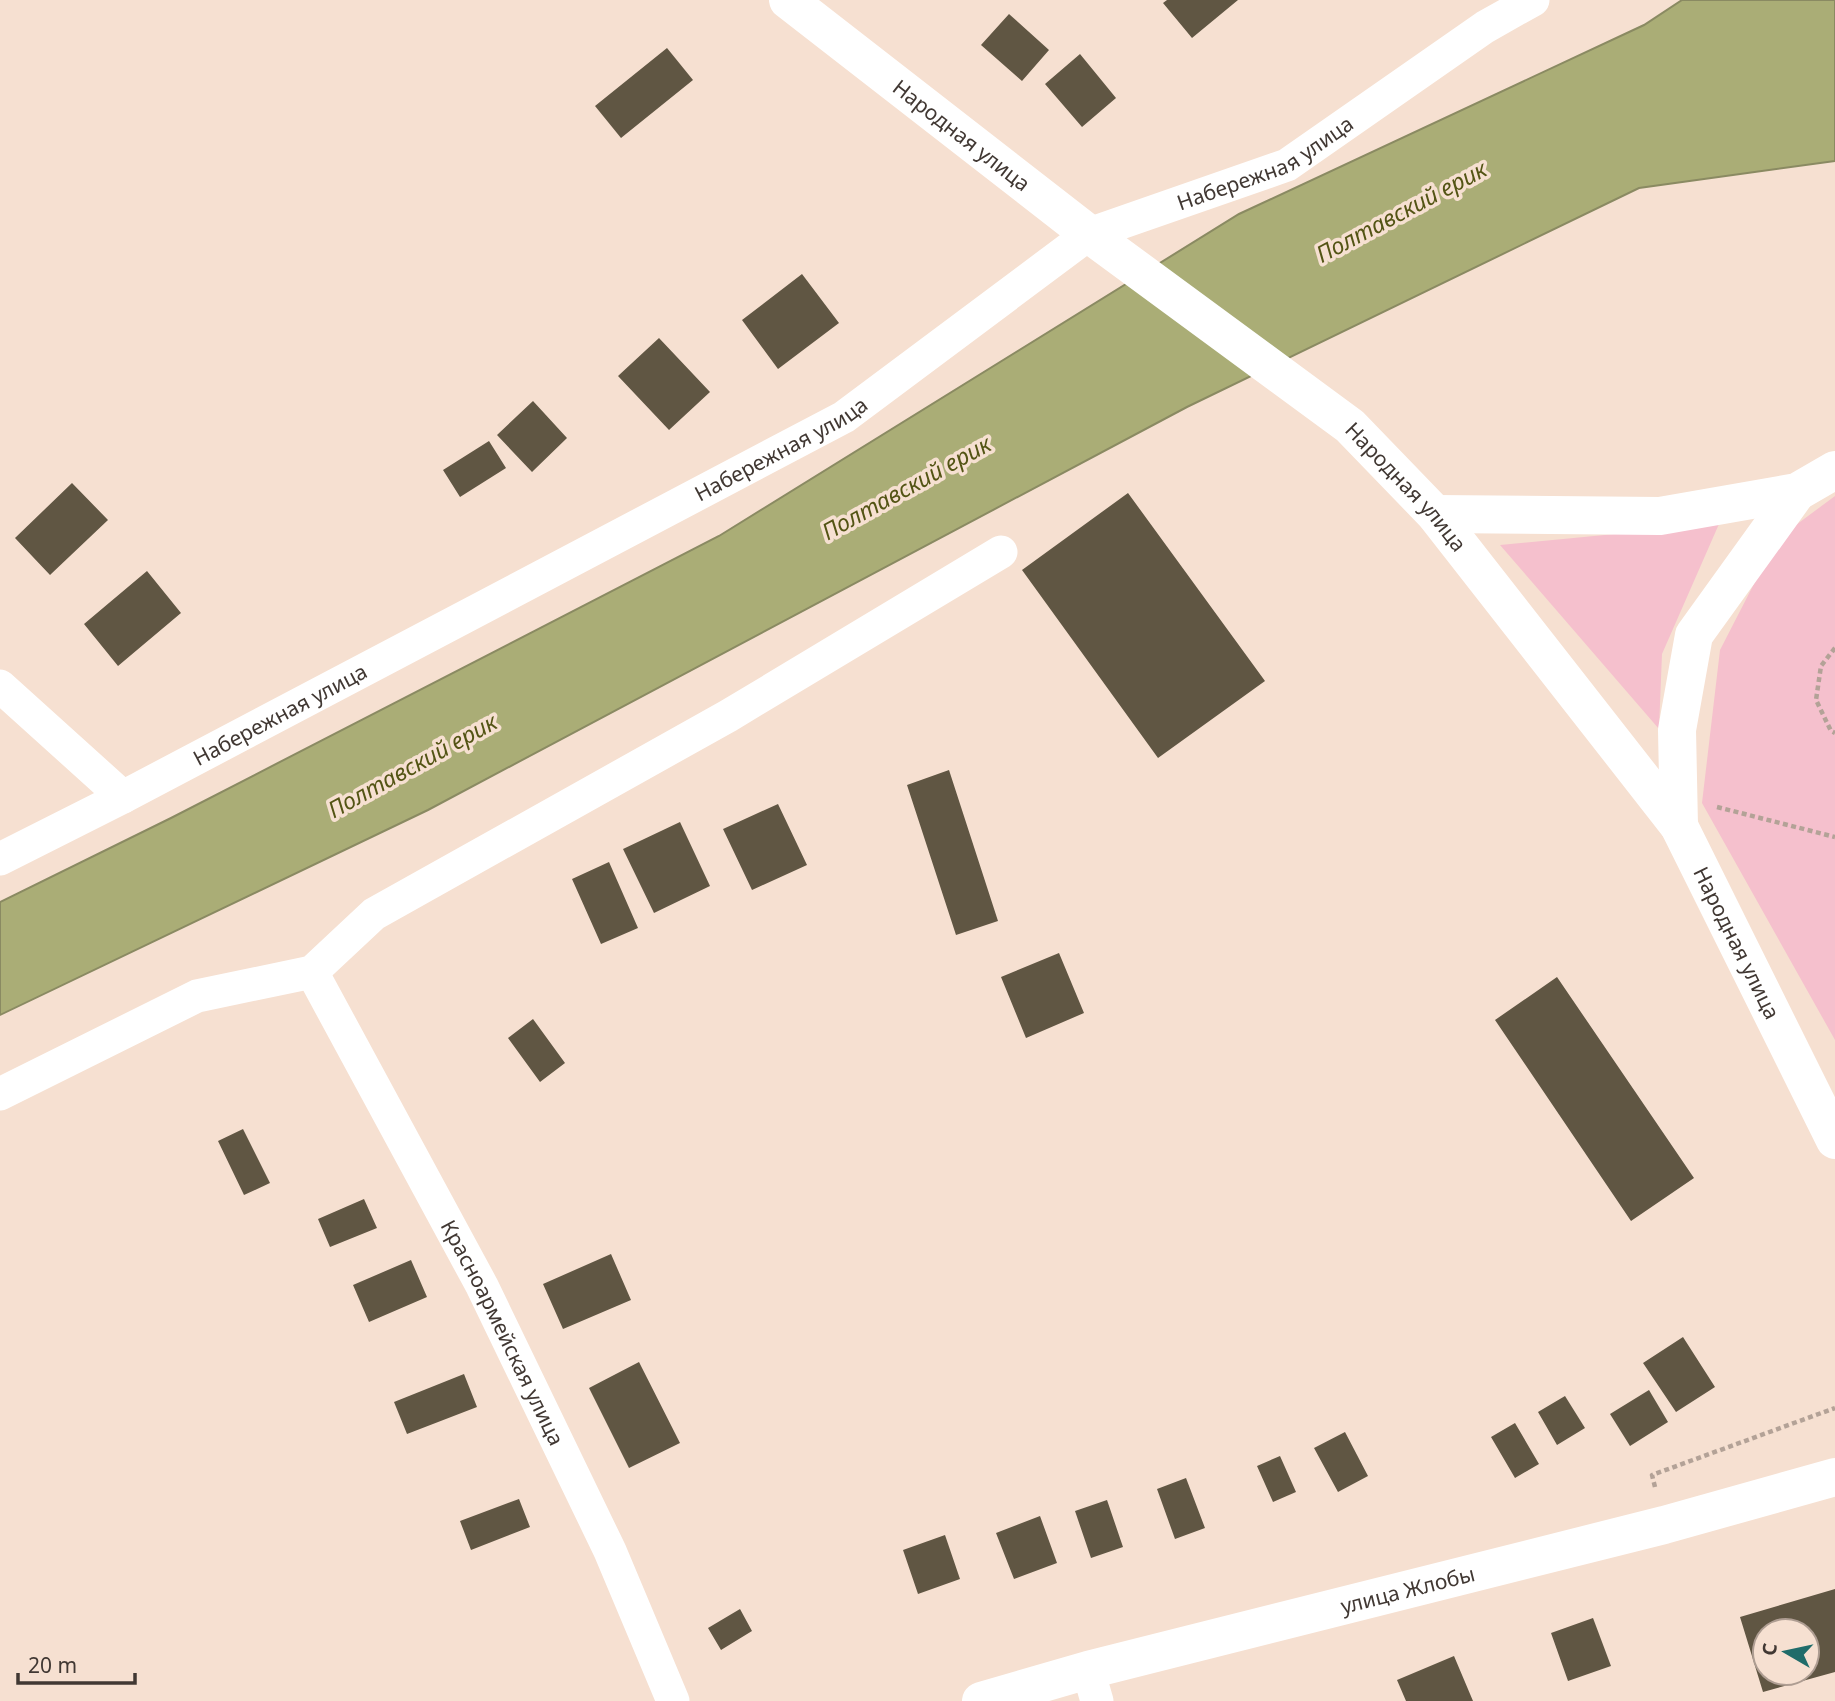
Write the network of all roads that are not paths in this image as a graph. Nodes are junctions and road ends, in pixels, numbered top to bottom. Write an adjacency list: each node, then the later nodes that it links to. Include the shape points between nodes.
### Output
1 (788, 0): 3 (street, Народная улица)
2 (1533, 0): 3 (street, Набережная улица, via 1485,27 1287,165)
3 (1089, 234): 6 (street, Народная улица, via 1350,426); 9 (street, Набережная улица, via 844,418)
4 (1835, 470): 5 (street)
5 (1797, 492): 6 (street, via 1660,516); 10 (street, via 1694,635 1677,730)
6 (1435, 514): 10 (street, Народная улица)
7 (1001, 552): 12 (street, via 727,716 374,914)
8 (0, 687): 9 (street)
9 (123, 797): 11 (street, Набережная улица)
10 (1679, 826): 14 (street, Народная улица)
11 (0, 859)
12 (312, 972): 13 (street, via 197,996); 17 (street, Красноармейская улица, via 482,1286 610,1551)
13 (0, 1094)
14 (1835, 1140)
15 (1835, 1477): 16 (street, улица Жлобы)
16 (1092, 1686): 18 (street, улица Жлобы)
17 (673, 1701)
18 (981, 1701)

